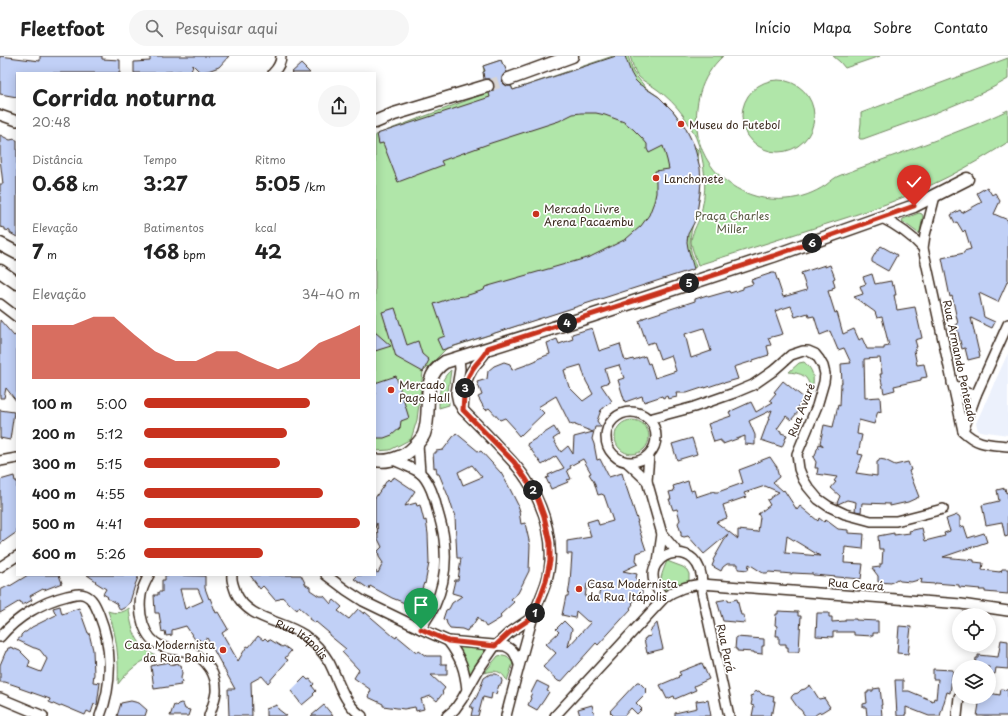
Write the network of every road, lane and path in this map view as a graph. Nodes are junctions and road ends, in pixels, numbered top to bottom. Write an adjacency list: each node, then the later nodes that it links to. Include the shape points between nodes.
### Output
1 (281, 56): 3 (street)
2 (572, 56): 4 (main road)
3 (274, 72)
4 (509, 78)
5 (487, 86): 7 (main road)
6 (0, 115): 8 (street)
7 (378, 119)
8 (16, 122)
9 (967, 179): 10 (main road)
10 (935, 196): 11 (main road); 12 (street, Rua Armando Penteado)
11 (882, 218): 13 (street, Rua Armando Penteado); 22 (main road)
12 (925, 235): 13 (street); 15 (street, Rua Armando Penteado)
13 (916, 240): 15 (street, Rua Armando Penteado)
14 (0, 244): 16 (main road)
15 (923, 248): 24 (street, Rua Armando Penteado)
16 (16, 252)
17 (0, 271): 18 (main road)
18 (16, 282)
19 (0, 304): 20 (street)
20 (16, 317)
21 (1008, 324): 25 (street)
22 (488, 348): 23 (main road); 26 (street, via 471,372 464,393)
23 (458, 358): 26 (street, via 460,369 456,393); 29 (main road, via 445,362 435,371 428,391 424,435)
24 (952, 383): 25 (street, via 962,392); 28 (street, Rua Armando Penteado)
25 (976, 395): 28 (street)
26 (463, 410): 51 (street, via 514,462 537,497 544,516 550,543 550,561)
27 (649, 419): 31 (street, via 654,425 656,441); 36 (street, via 637,412 623,413 615,417 606,431 608,448 619,460); 39 (street, Rua Avaré, via 694,408 753,385 791,355 808,351 816,354 825,374 816,406 797,454 797,461 803,479 818,499 845,514 871,520 896,521)
28 (963, 431): 30 (street, Rua Armando Penteado, via 978,442)
29 (418, 444): 34 (main road, via 404,456); 37 (street)
30 (1008, 446)
31 (649, 455): 36 (street, via 643,460); 38 (street)
32 (16, 458): 35 (street)
33 (376, 460): 34 (main road)
34 (393, 460): 37 (street)
35 (0, 461)
36 (628, 462): 38 (street)
37 (420, 473): 52 (street, via 429,486 435,502 444,538 445,554 440,590)
38 (647, 480): 40 (street)
39 (943, 509)
40 (662, 534): 41 (street); 43 (street)
41 (678, 553): 43 (street, via 664,557); 48 (street, Rua Pará, via 696,563)
42 (16, 557): 44 (street)
43 (658, 562): 49 (street, via 653,581)
44 (0, 567)
45 (149, 576): 64 (street, via 141,594 145,629 152,640 160,646 191,653 206,663 215,680 216,692)
46 (232, 576): 65 (street, Rua Itápolis, via 234,589 244,604 265,618 304,635 321,651 342,692)
47 (327, 576): 52 (street, via 364,601)
48 (702, 584): 49 (street, Rua Ceará, via 683,587); 50 (street, Rua Ceará, via 960,604); 69 (street, Rua Pará)
49 (664, 598): 68 (street)
50 (1008, 611)
51 (533, 617): 53 (street); 54 (street)
52 (421, 629): 56 (street)
53 (515, 629): 54 (street); 57 (street)
54 (528, 636): 58 (street)
55 (0, 637): 63 (street, via 23,617 46,603 76,594 91,599 103,624 109,663 107,690)
56 (448, 641): 57 (street); 59 (street, via 463,666)
57 (495, 646): 58 (street, via 511,648); 59 (street)
58 (519, 664): 67 (street)
59 (467, 690): 66 (street, via 455,709)
60 (0, 698): 62 (street)
61 (958, 704): 70 (street)
62 (43, 716)
63 (100, 716)
64 (209, 716)
65 (362, 716)
66 (447, 716)
67 (506, 716)
68 (555, 716)
69 (729, 716)
70 (957, 716)

